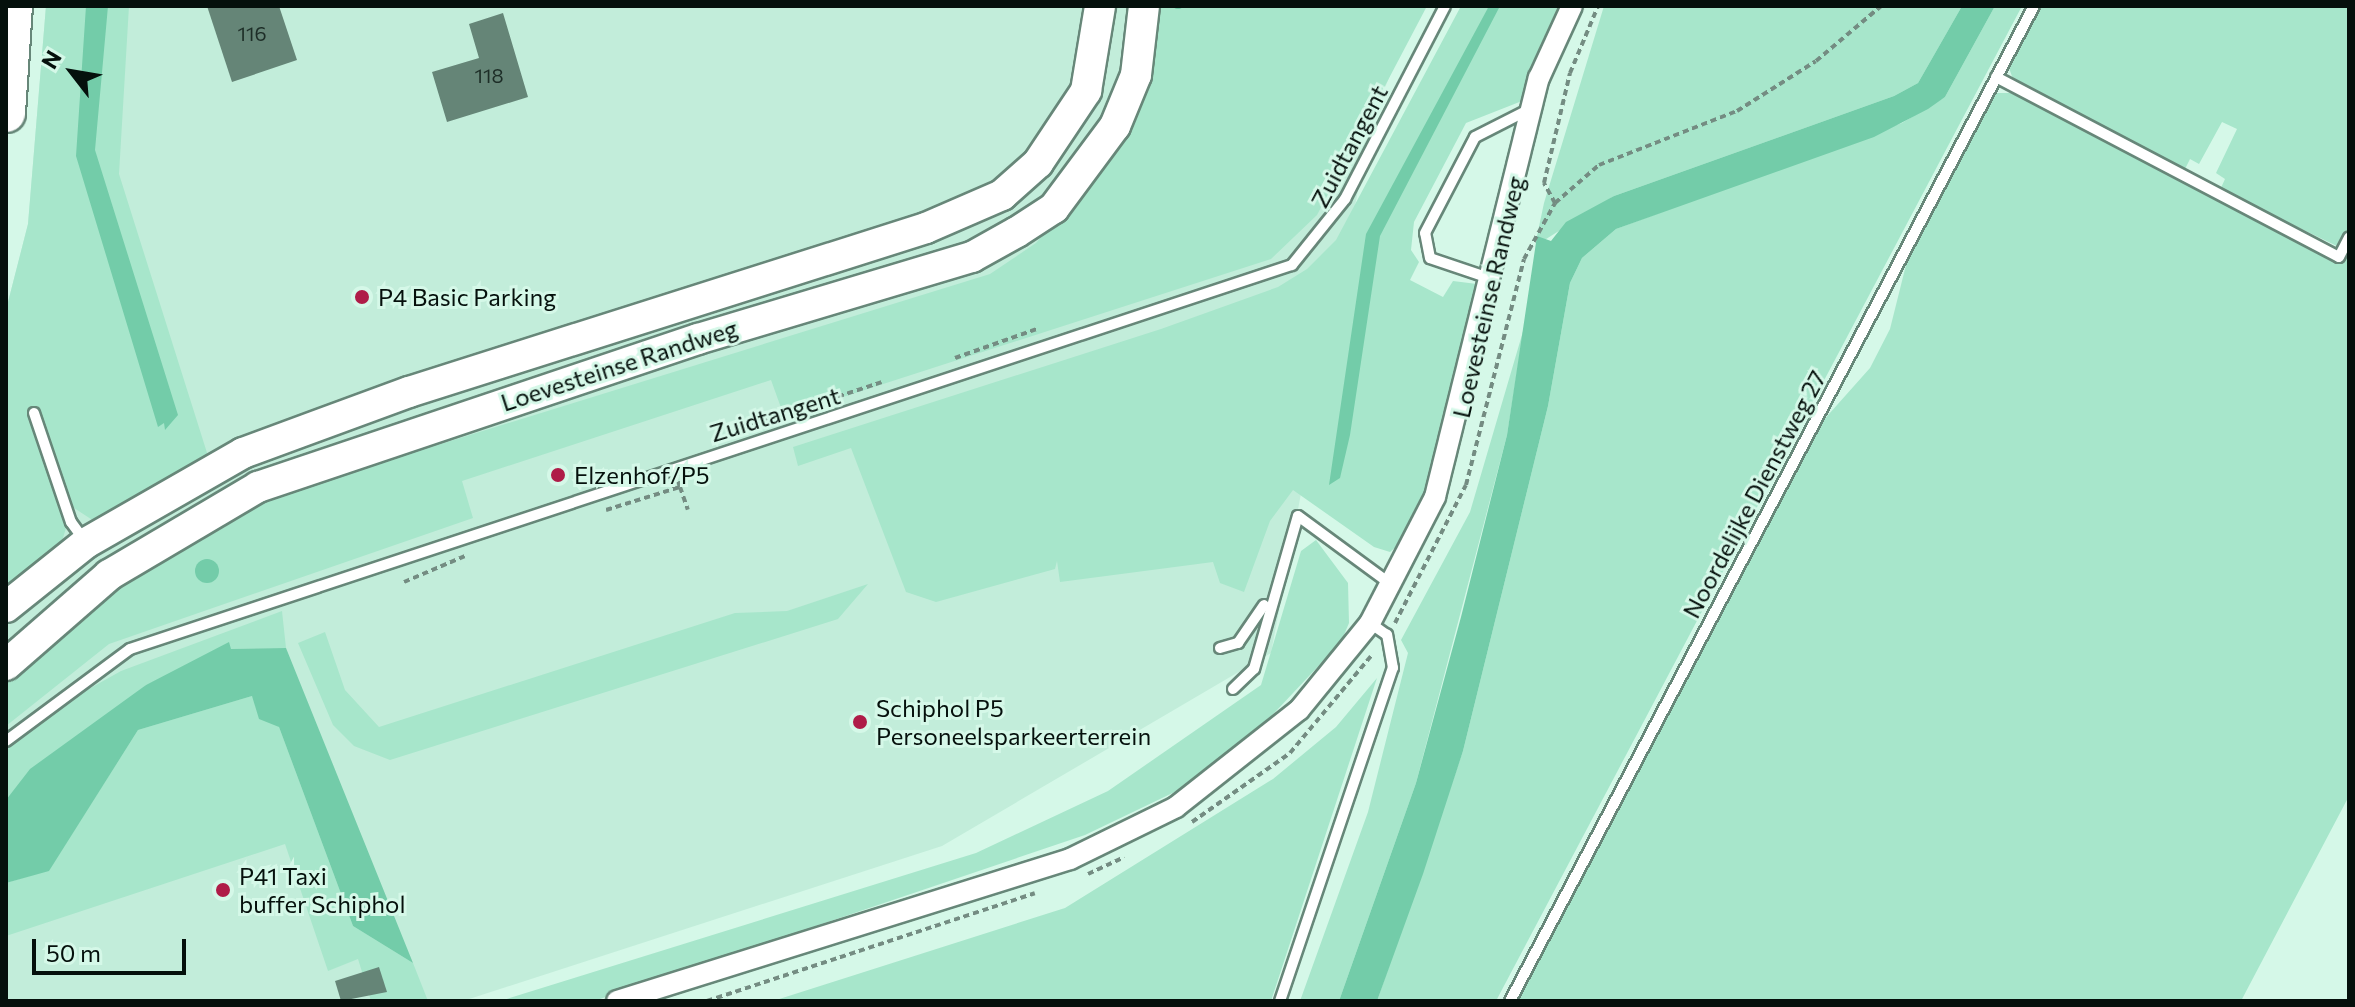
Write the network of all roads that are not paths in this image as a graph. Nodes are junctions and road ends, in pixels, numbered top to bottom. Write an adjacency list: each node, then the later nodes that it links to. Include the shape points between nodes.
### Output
1 (13, 6): 9 (highway)
2 (1100, 6): 13 (street, Loevesteinse Randweg, via 1099,45 1079,104 1038,163 1002,195 938,224 409,392)
3 (1144, 6): 14 (street, Loevesteinse Randweg, via 1136,75 1087,172 1054,208 972,257 698,339)
4 (1445, 6): 23 (lane, Zuidtangent, via 1345,199 1292,265 130,649)
5 (1572, 6): 8 (street, Loevesteinse Randweg)
6 (2034, 6): 7 (lane, Noordelijke Dienstweg 27)
7 (1996, 77): 10 (lane, via 2339,257); 26 (lane, Noordelijke Dienstweg 27)
8 (1531, 108): 11 (street, Loevesteinse Randweg); 11 (lane, via 1475,137 1425,233 1430,258)
9 (6, 113)
10 (2349, 237)
11 (1492, 279): 16 (street, Loevesteinse Randweg, via 1444,469)
12 (34, 413): 15 (lane, via 71,522)
13 (243, 453): 14 (lane); 15 (street, Loevesteinse Randweg)
14 (258, 487): 21 (street, Loevesteinse Randweg, via 109,575)
15 (86, 543): 18 (street, Loevesteinse Randweg)
16 (1393, 585): 17 (lane, via 1298,516); 19 (street, Loevesteinse Randweg)
17 (1268, 600): 20 (lane, via 1238,643); 22 (lane, via 1254,669)
18 (6, 607)
19 (1370, 623): 24 (street, Loevesteinse Randweg, via 1261,745 1176,807 1121,836 1017,877); 25 (lane, via 1387,635 1393,668)
20 (1220, 648)
21 (6, 665)
22 (1233, 689)
23 (6, 741)
24 (617, 1001)
25 (1280, 1001)
26 (1510, 1001)

